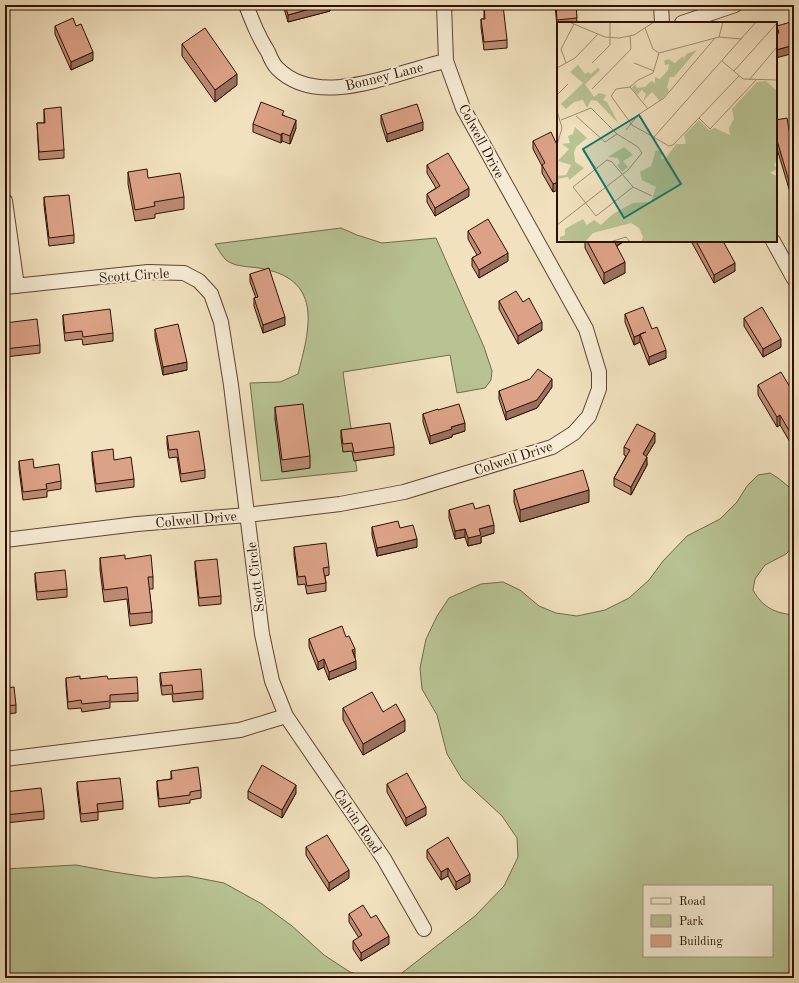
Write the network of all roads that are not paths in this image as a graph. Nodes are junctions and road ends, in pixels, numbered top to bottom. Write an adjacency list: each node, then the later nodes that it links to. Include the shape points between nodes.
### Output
1 (246, 5): 7 (street, Bonney Lane, via 255,30 276,67 288,78 308,86 334,88 378,80)
2 (444, 5): 7 (street, Colwell Drive)
3 (661, 5): 5 (street)
4 (735, 5): 6 (street)
5 (662, 22)
6 (685, 22)
7 (446, 61): 12 (street, Colwell Drive, via 463,108 586,329 599,372 599,389 589,416 574,433 552,447 404,492 340,504)
8 (5, 201): 11 (street)
9 (774, 242): 10 (street)
10 (794, 279)
11 (11, 286): 12 (street, Scott Circle, via 148,272 184,272 199,281 211,294 220,322 231,385)
12 (247, 515): 13 (street, Colwell Drive, via 137,524); 14 (street, Scott Circle, via 262,634 272,681)
13 (5, 540)
14 (286, 716): 15 (street, via 240,730); 16 (street, Calvin Road, via 384,859)
15 (5, 759)
16 (424, 929)

